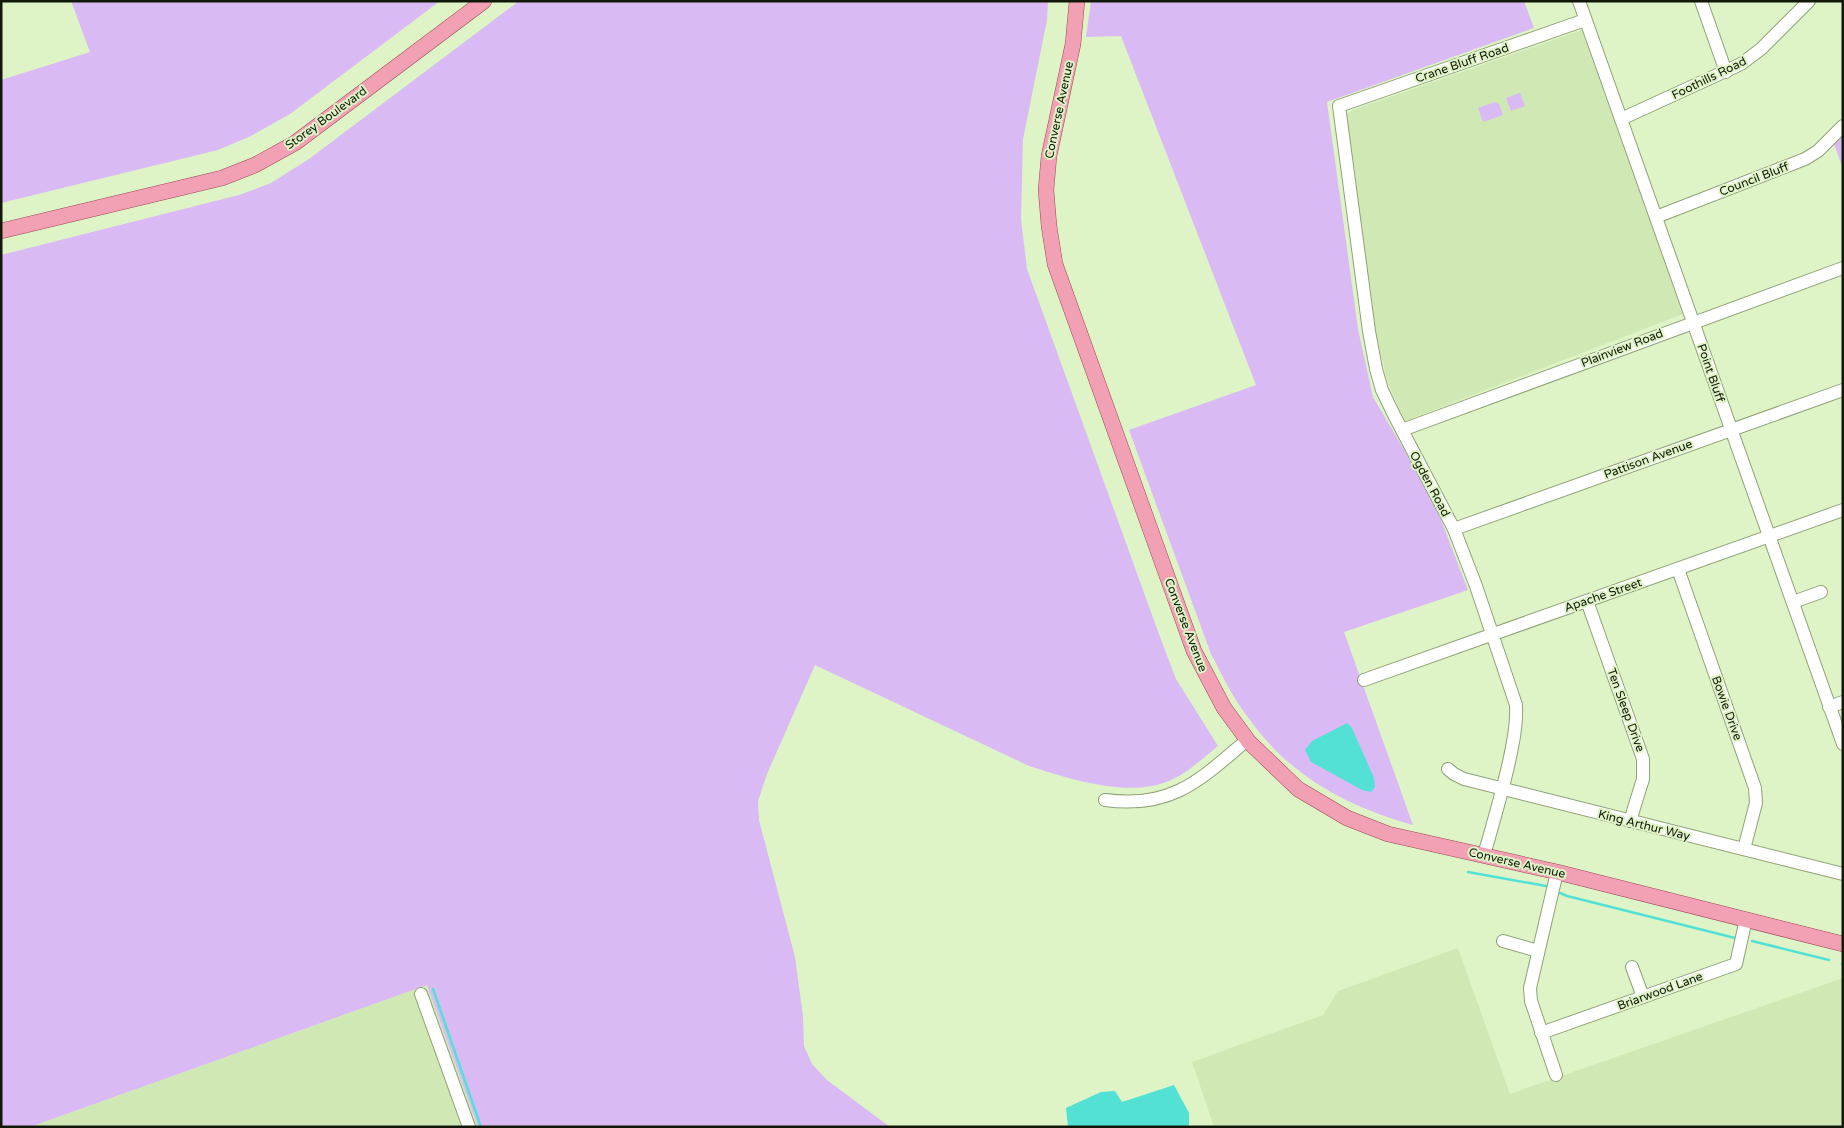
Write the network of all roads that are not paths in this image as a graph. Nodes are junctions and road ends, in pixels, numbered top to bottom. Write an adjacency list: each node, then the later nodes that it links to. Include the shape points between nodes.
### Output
1 (484, 1): 12 (main road, Storey Boulevard, via 295,143 255,165 222,178)
2 (1077, 1): 29 (main road, Converse Avenue, via 1074,44 1055,120 1046,190 1055,264 1194,651 1224,708)
3 (1579, 1): 6 (street, Point Bluff)
4 (1700, 1): 7 (street)
5 (1809, 1): 7 (street, Foothills Road, via 1761,49)
6 (1585, 20): 8 (street, Crane Bluff Road); 9 (street, Point Bluff)
7 (1726, 72): 9 (street, Foothills Road)
8 (1339, 106): 16 (street, Ogden Road, via 1372,349 1382,390)
9 (1621, 119): 11 (street, Point Bluff)
10 (1843, 126): 11 (street, Council Bluff, via 1805,159)
11 (1656, 217): 14 (street, Point Bluff)
12 (1, 231)
13 (1843, 268): 14 (street, Plainview Road)
14 (1693, 322): 16 (street, Plainview Road); 17 (street, Point Bluff)
15 (1843, 390): 17 (street, Pattison Avenue)
16 (1402, 430): 19 (street, Ogden Road)
17 (1731, 430): 19 (street, Pattison Avenue); 20 (street, Point Bluff)
18 (1843, 510): 20 (street, Apache Street)
19 (1454, 529): 25 (street, Ogden Road)
20 (1769, 536): 21 (street, Apache Street); 24 (street, Point Bluff)
21 (1678, 569): 23 (street, Apache Street); 35 (street, Bowie Drive, via 1755,788 1756,803)
22 (1821, 592): 24 (street)
23 (1587, 601): 25 (street, Apache Street); 34 (street, Ten Sleep Drive, via 1643,759 1643,780)
24 (1792, 602): 28 (street, Point Bluff)
25 (1492, 635): 26 (street, Apache Street); 32 (street, Ogden Road, via 1512,692 1517,718)
26 (1364, 680)
27 (1843, 702): 28 (street)
28 (1829, 706): 30 (street, Point Bluff)
29 (1247, 740): 33 (street, via 1208,774 1171,794 1131,802); 36 (main road, Converse Avenue, via 1298,789 1347,818 1388,834)
30 (1843, 744)
31 (1448, 769): 32 (street, King Arthur Way, via 1464,779)
32 (1503, 788): 34 (street, King Arthur Way); 36 (street, Ogden Road)
33 (1105, 800)
34 (1630, 821): 35 (street, King Arthur Way)
35 (1744, 849): 38 (street, King Arthur Way)
36 (1484, 855): 37 (main road, Converse Avenue)
37 (1557, 872): 39 (main road, Converse Avenue); 42 (street)
38 (1843, 874)
39 (1746, 920): 41 (main road, Converse Avenue); 45 (street, Briarwood Lane, via 1736,964)
40 (1503, 940): 42 (street)
41 (1842, 940)
42 (1538, 951): 46 (street, via 1530,988)
43 (1632, 967): 45 (street)
44 (421, 994): 48 (street)
45 (1644, 997): 46 (street, Briarwood Lane)
46 (1541, 1033): 47 (street)
47 (1556, 1075)
48 (469, 1127)

